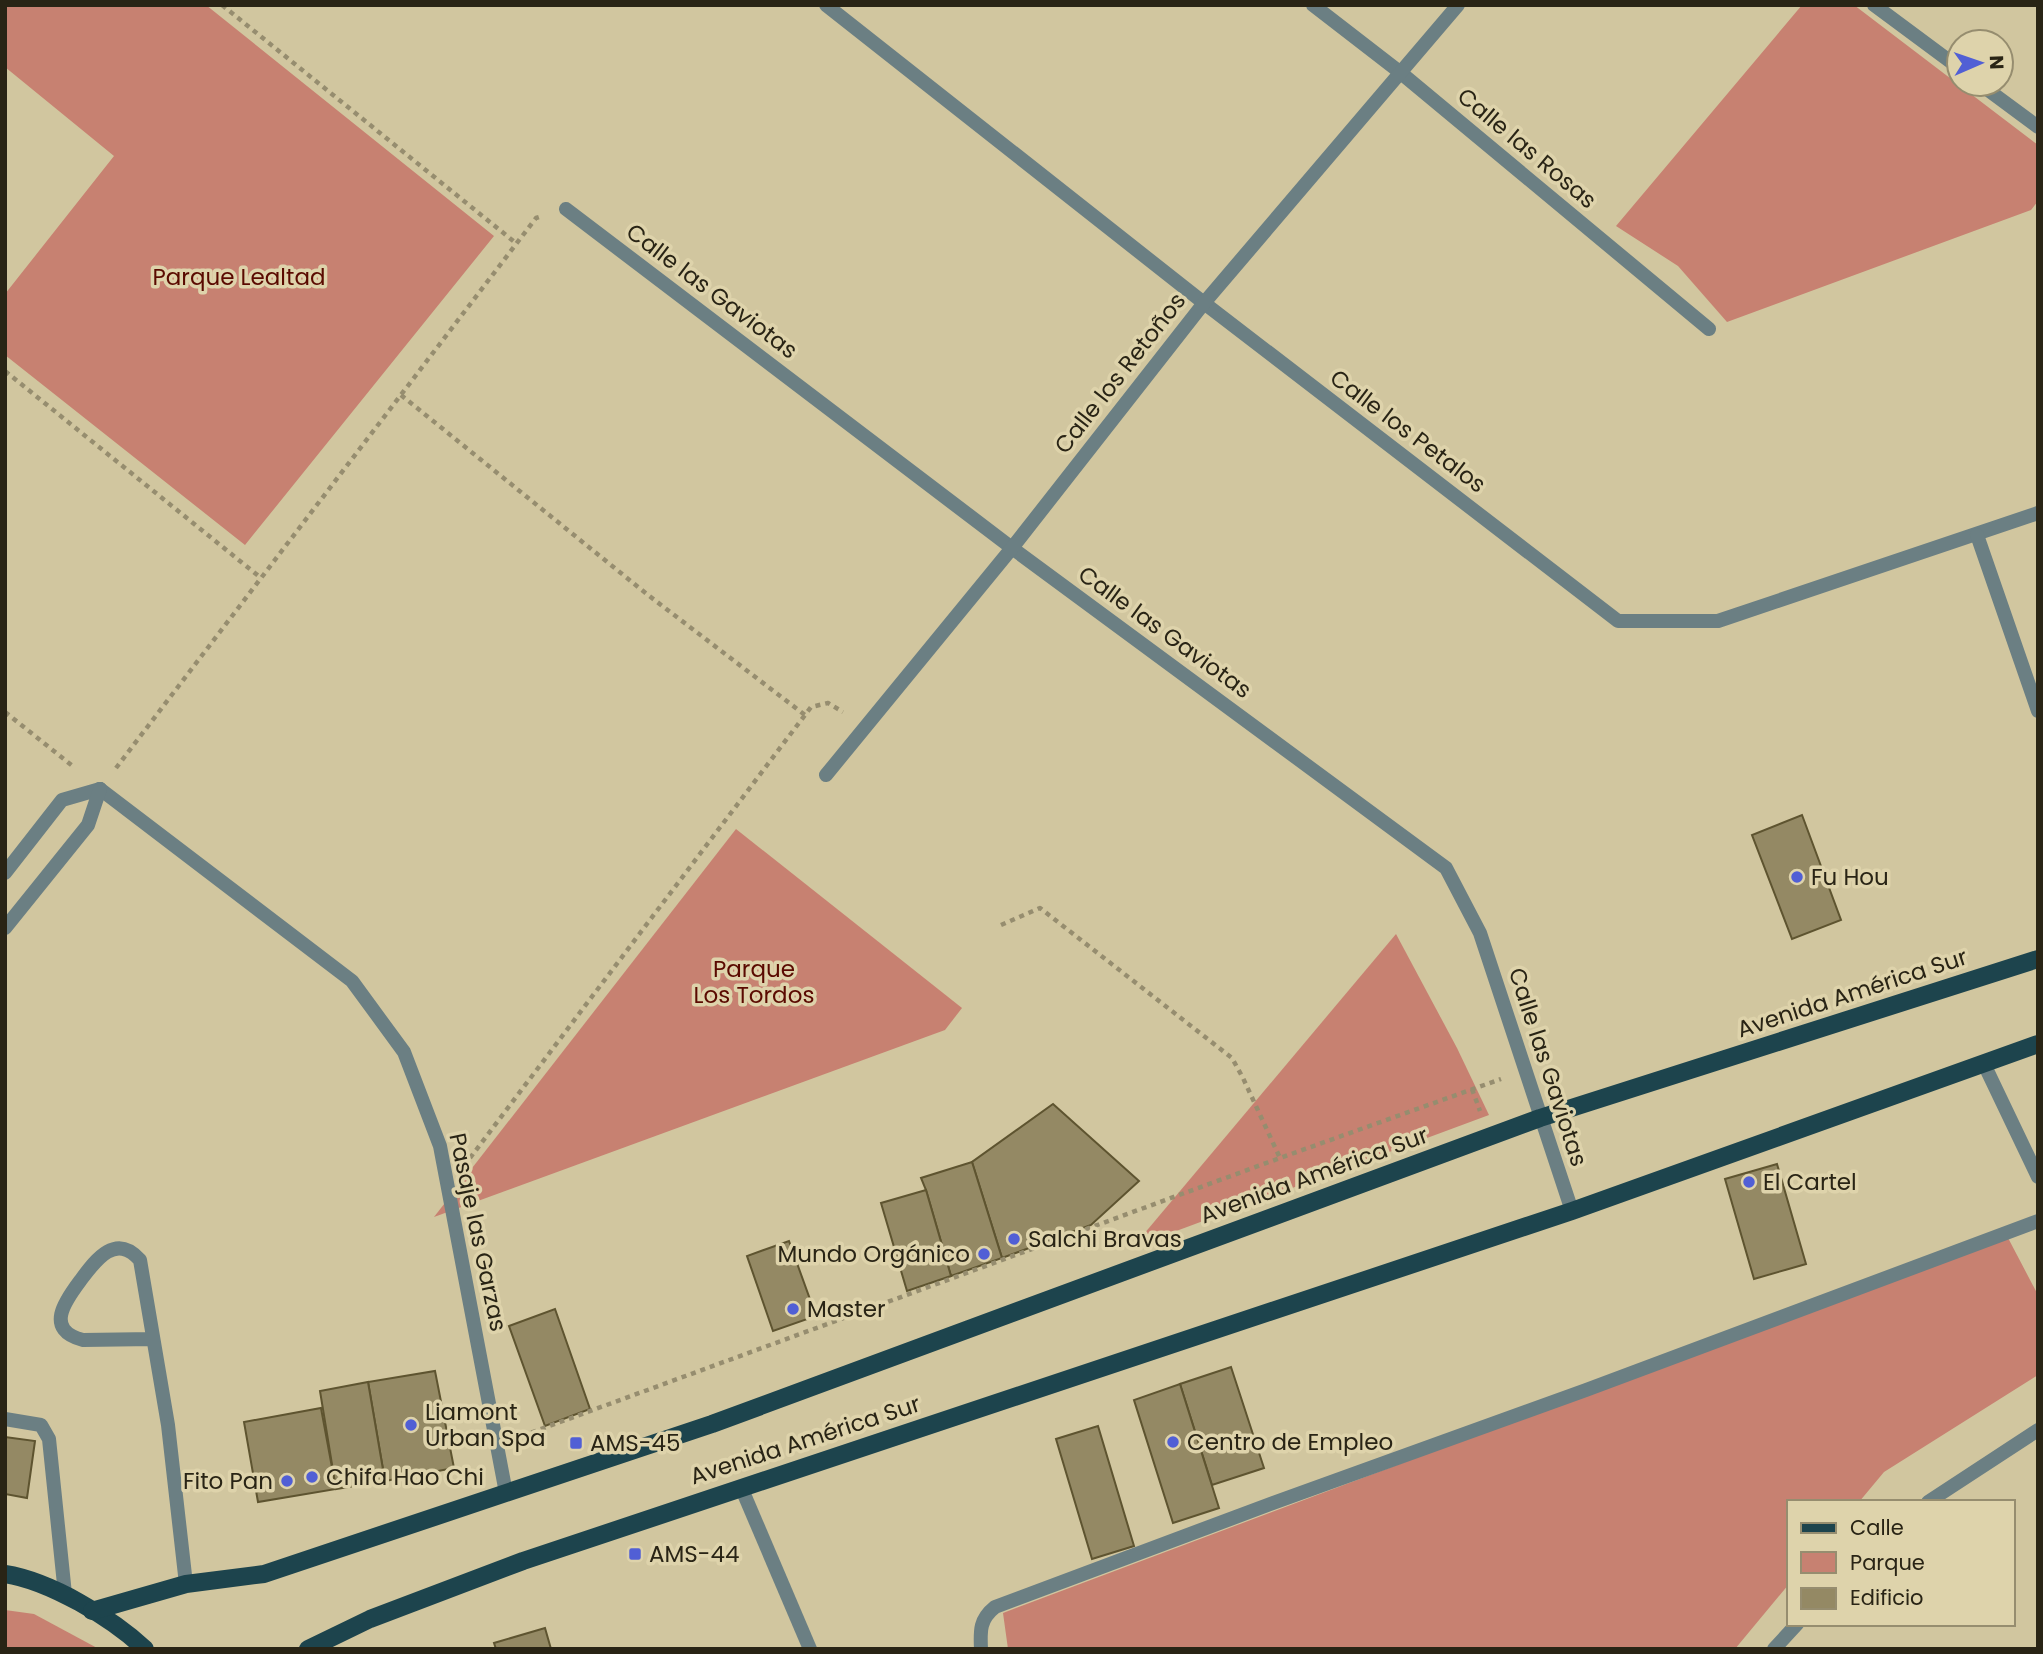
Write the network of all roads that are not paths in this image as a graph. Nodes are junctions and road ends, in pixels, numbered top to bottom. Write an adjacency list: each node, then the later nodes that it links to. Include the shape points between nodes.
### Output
1 (826, 5): 10 (street, Calle los Petalos)
2 (1313, 5): 6 (street, Calle las Rosas)
3 (1458, 5): 6 (street, Calle los Retoños)
4 (1874, 5): 5 (street)
5 (1945, 58)
6 (1401, 73): 10 (street, Calle los Retoños); 11 (street, Calle las Rosas)
7 (1999, 98): 8 (street)
8 (2038, 127)
9 (566, 209): 14 (street, Calle las Gaviotas)
10 (1203, 303): 13 (street, Calle los Petalos, via 1618,621 1718,621); 14 (street, Calle los Retoños)
11 (1709, 329)
12 (2038, 513): 13 (street, Calle los Petalos)
13 (1977, 535): 15 (street)
14 (1012, 548): 16 (street, Calle los Retoños); 23 (street, Calle las Gaviotas, via 1446,868 1480,933)
15 (2038, 711)
16 (826, 775)
17 (100, 789): 18 (street, via 62,800); 19 (street, via 88,825); 31 (street, Pasaje las Garzas, via 352,981 404,1052 440,1146)
18 (5, 873)
19 (5, 928)
20 (2038, 959): 23 (main road, Avenida América Sur)
21 (2038, 1044): 22 (main road, Avenida América Sur)
22 (1984, 1064): 24 (street); 25 (main road, Avenida América Sur)
23 (1540, 1118): 25 (street, Calle las Gaviotas); 31 (main road, Avenida América Sur, via 712,1424)
24 (2038, 1177)
25 (1572, 1211): 30 (main road, Avenida América Sur)
26 (2038, 1221): 41 (street, via 995,1607 986,1614)
27 (153, 1339): 27 (street, via 140,1261 134,1254 113,1249 99,1257 65,1301 61,1311 64,1328 83,1340); 34 (street)
28 (5, 1419): 35 (street, via 41,1425 48,1439)
29 (2038, 1430): 32 (street)
30 (741, 1487): 39 (main road, Avenida América Sur, via 408,1604); 40 (street)
31 (506, 1493): 34 (main road, Avenida América Sur, via 264,1574)
32 (1931, 1500)
33 (5, 1574): 35 (main road)
34 (186, 1584): 36 (main road, Avenida América Sur)
35 (65, 1594): 36 (main road)
36 (92, 1611): 38 (main road)
37 (1795, 1626): 42 (street)
38 (145, 1649)
39 (309, 1649)
40 (810, 1649)
41 (981, 1649)
42 (1774, 1649)

